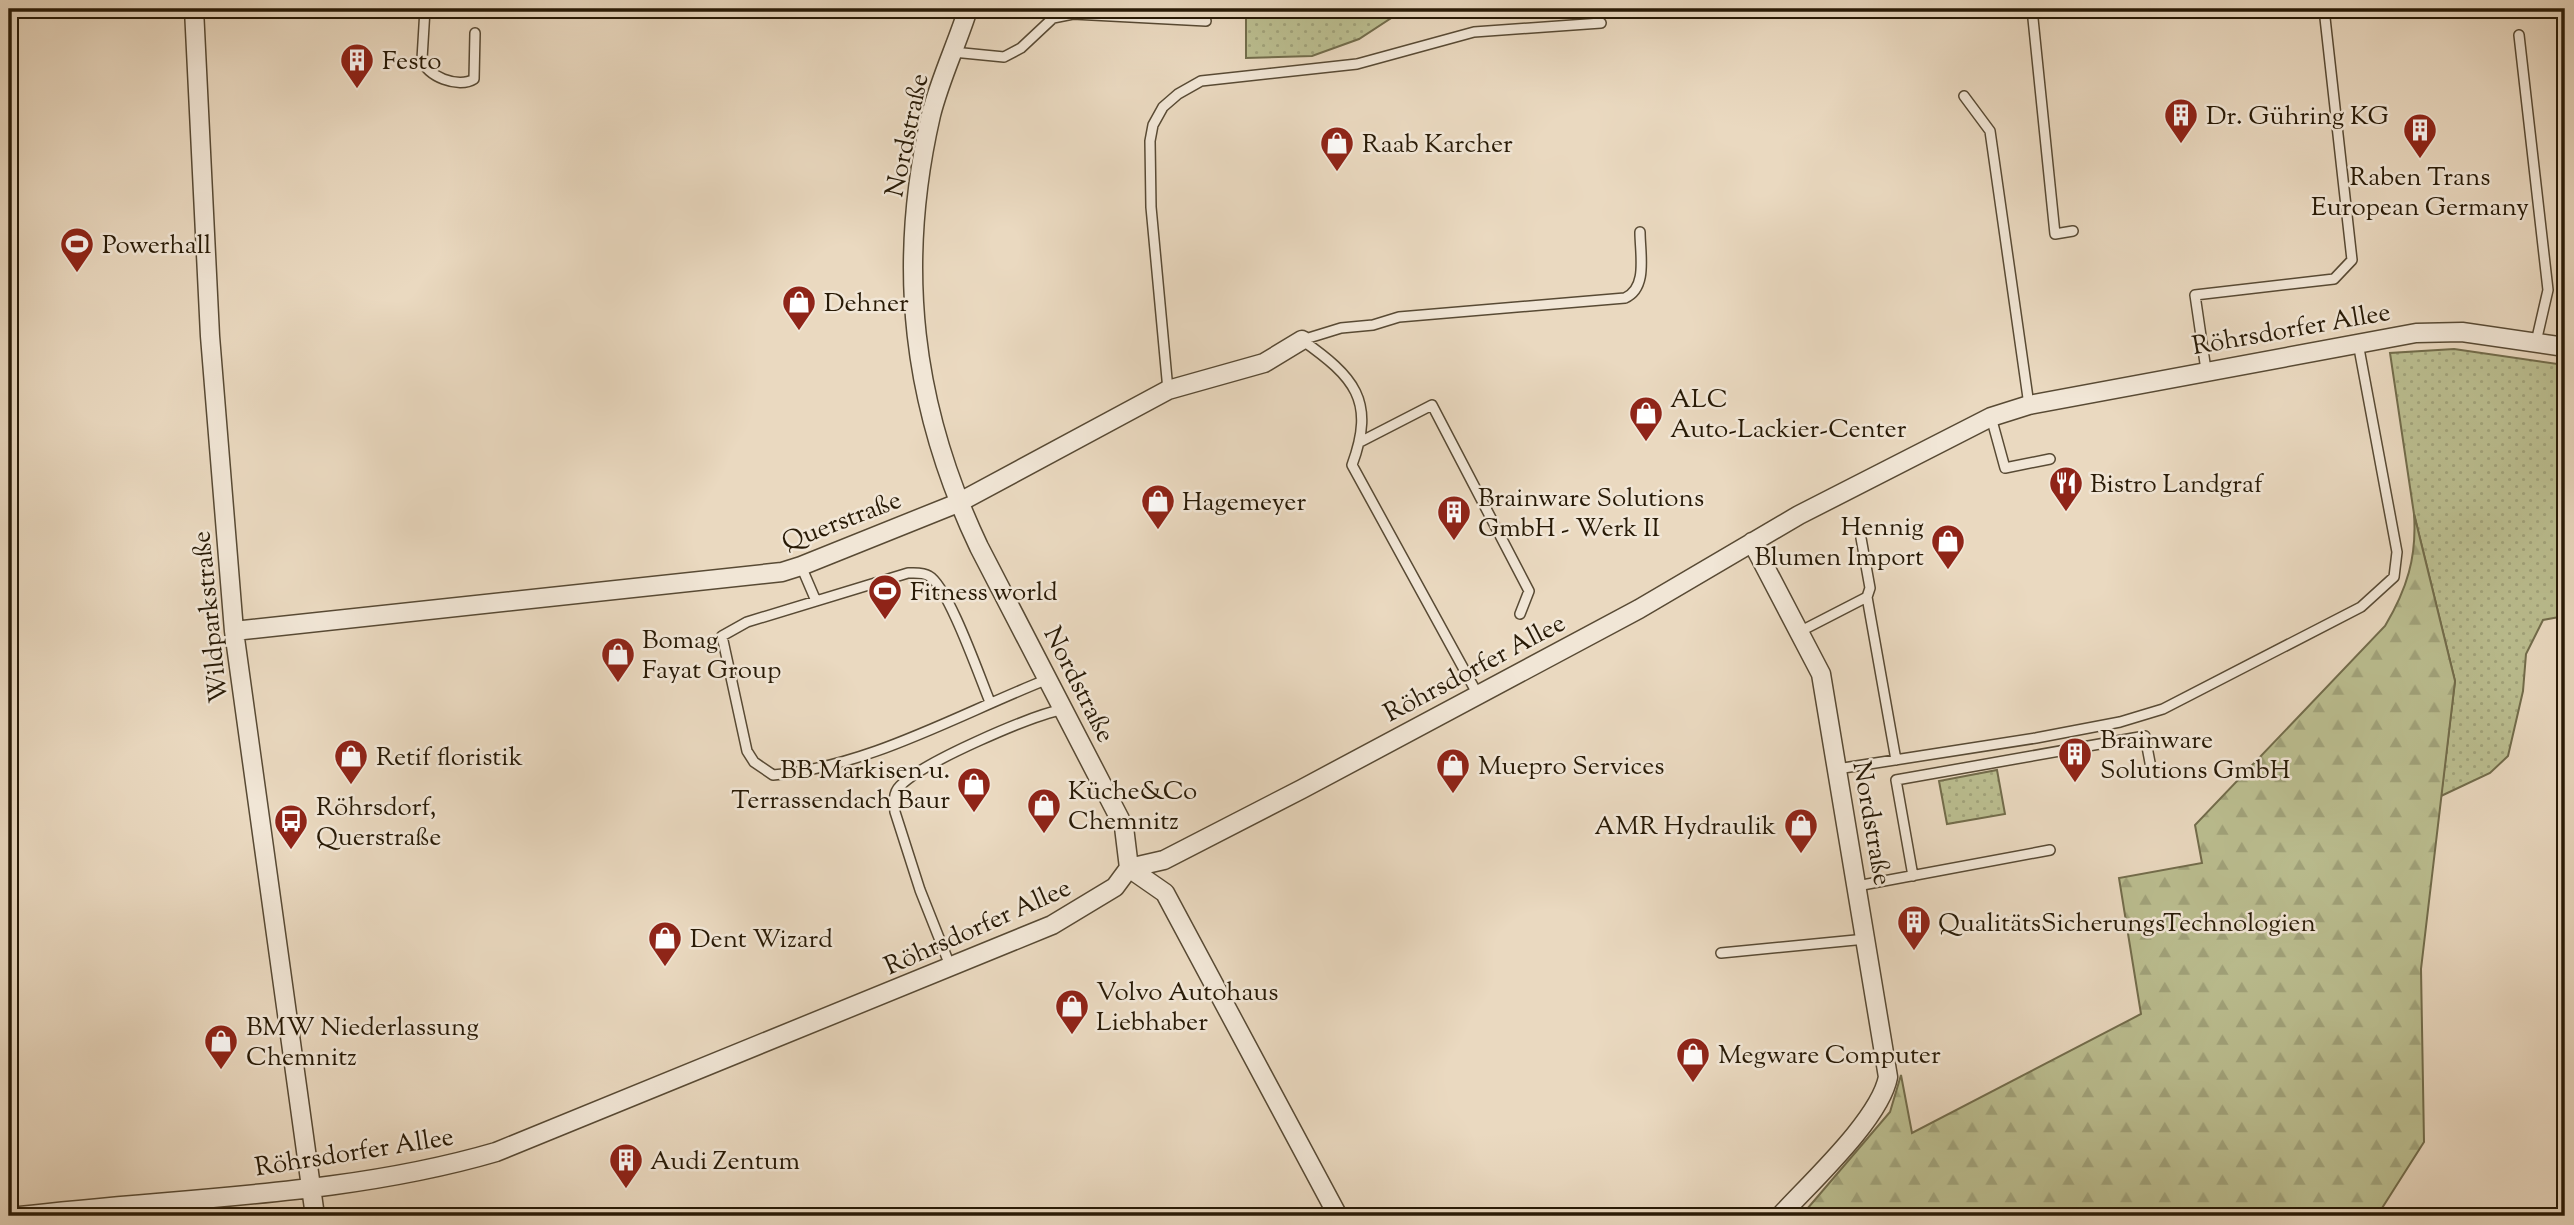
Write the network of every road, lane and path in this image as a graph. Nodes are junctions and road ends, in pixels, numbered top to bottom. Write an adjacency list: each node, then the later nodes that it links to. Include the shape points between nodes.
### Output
1 (194, 9): 31 (street, Wildparkstraße, via 210,336)
2 (425, 9): 8 (lane, via 422,58 432,75 464,83 474,79)
3 (968, 9): 10 (street, Nordstraße)
4 (2032, 9): 12 (lane, via 2055,234)
5 (2324, 9): 18 (lane, via 2352,260 2334,279 2195,295)
6 (1206, 21): 10 (lane, via 1073,14 1054,18 1004,57)
7 (1601, 23): 19 (lane, via 1474,32 1357,64 1202,81 1178,94 1163,107 1150,141 1151,207)
8 (475, 33)
9 (2519, 34): 15 (lane, via 2548,290)
10 (953, 52): 24 (street, Nordstraße, via 932,113 911,253 916,335 930,418)
11 (1964, 96): 20 (lane, via 1990,131)
12 (2073, 231)
13 (1640, 232): 14 (lane, via 1640,277 1637,288 1625,298 1399,317)
14 (1303, 340): 19 (street, Querstraße, via 1264,363); 22 (lane, via 1339,367 1356,392)
15 (2536, 342): 16 (street, Röhrsdorfer Allee, via 2451,332); 17 (street, Röhrsdorfer Allee)
16 (2358, 343): 18 (street, Röhrsdorfer Allee); 37 (lane, via 2397,552 2394,577 2384,590 2294,644 2147,715)
17 (2565, 347)
18 (2206, 370): 20 (street, Röhrsdorfer Allee)
19 (1168, 390): 24 (street, Querstraße)
20 (2029, 405): 21 (street, Röhrsdorfer Allee)
21 (1992, 417): 23 (lane, via 2004,468); 26 (street, Röhrsdorfer Allee)
22 (1360, 442): 30 (lane, via 1432,405 1529,591); 34 (lane, via 1352,465)
23 (2050, 459)
24 (958, 503): 27 (street, Querstraße); 33 (street, Nordstraße)
25 (1861, 538): 28 (lane, via 1870,588)
26 (1752, 542): 32 (street, Nordstraße); 34 (street, Röhrsdorfer Allee)
27 (801, 566): 29 (lane); 31 (street, Querstraße, via 782,572)
28 (1867, 597): 32 (lane); 37 (lane)
29 (816, 601): 35 (lane, via 908,573 929,576 944,592); 35 (lane, via 747,622 722,636 747,751 763,771 772,775 811,772 901,741)
30 (1520, 614)
31 (234, 631): 47 (street, Wildparkstraße)
32 (1799, 632): 39 (street, Nordstraße, via 1821,674)
33 (1048, 679): 35 (lane); 36 (street, Nordstraße)
34 (1478, 695): 41 (street, Röhrsdorfer Allee, via 1164,860)
35 (990, 702)
36 (1064, 709): 41 (street, Nordstraße, via 1124,827); 46 (lane, via 1038,715 978,743 898,787 895,812)
37 (1896, 760): 39 (lane)
38 (2151, 768): 42 (lane, via 2145,736 1896,779)
39 (1836, 769): 43 (street, Nordstraße)
40 (2050, 850): 42 (lane)
41 (1129, 869): 46 (street, Röhrsdorfer Allee, via 1094,902); 50 (street, via 1165,893)
42 (1913, 876): 43 (lane)
43 (1857, 886): 44 (street, Nordstraße)
44 (1866, 939): 45 (lane); 51 (street, Nordstraße, via 1888,1076 1885,1093 1870,1116)
45 (1721, 953)
46 (951, 968): 47 (street, Röhrsdorfer Allee, via 496,1152 457,1164)
47 (311, 1188): 48 (street, Röhrsdorfer Allee); 49 (street, Wildparkstraße)
48 (20, 1216)
49 (315, 1216)
50 (1338, 1216)
51 (1780, 1216)

